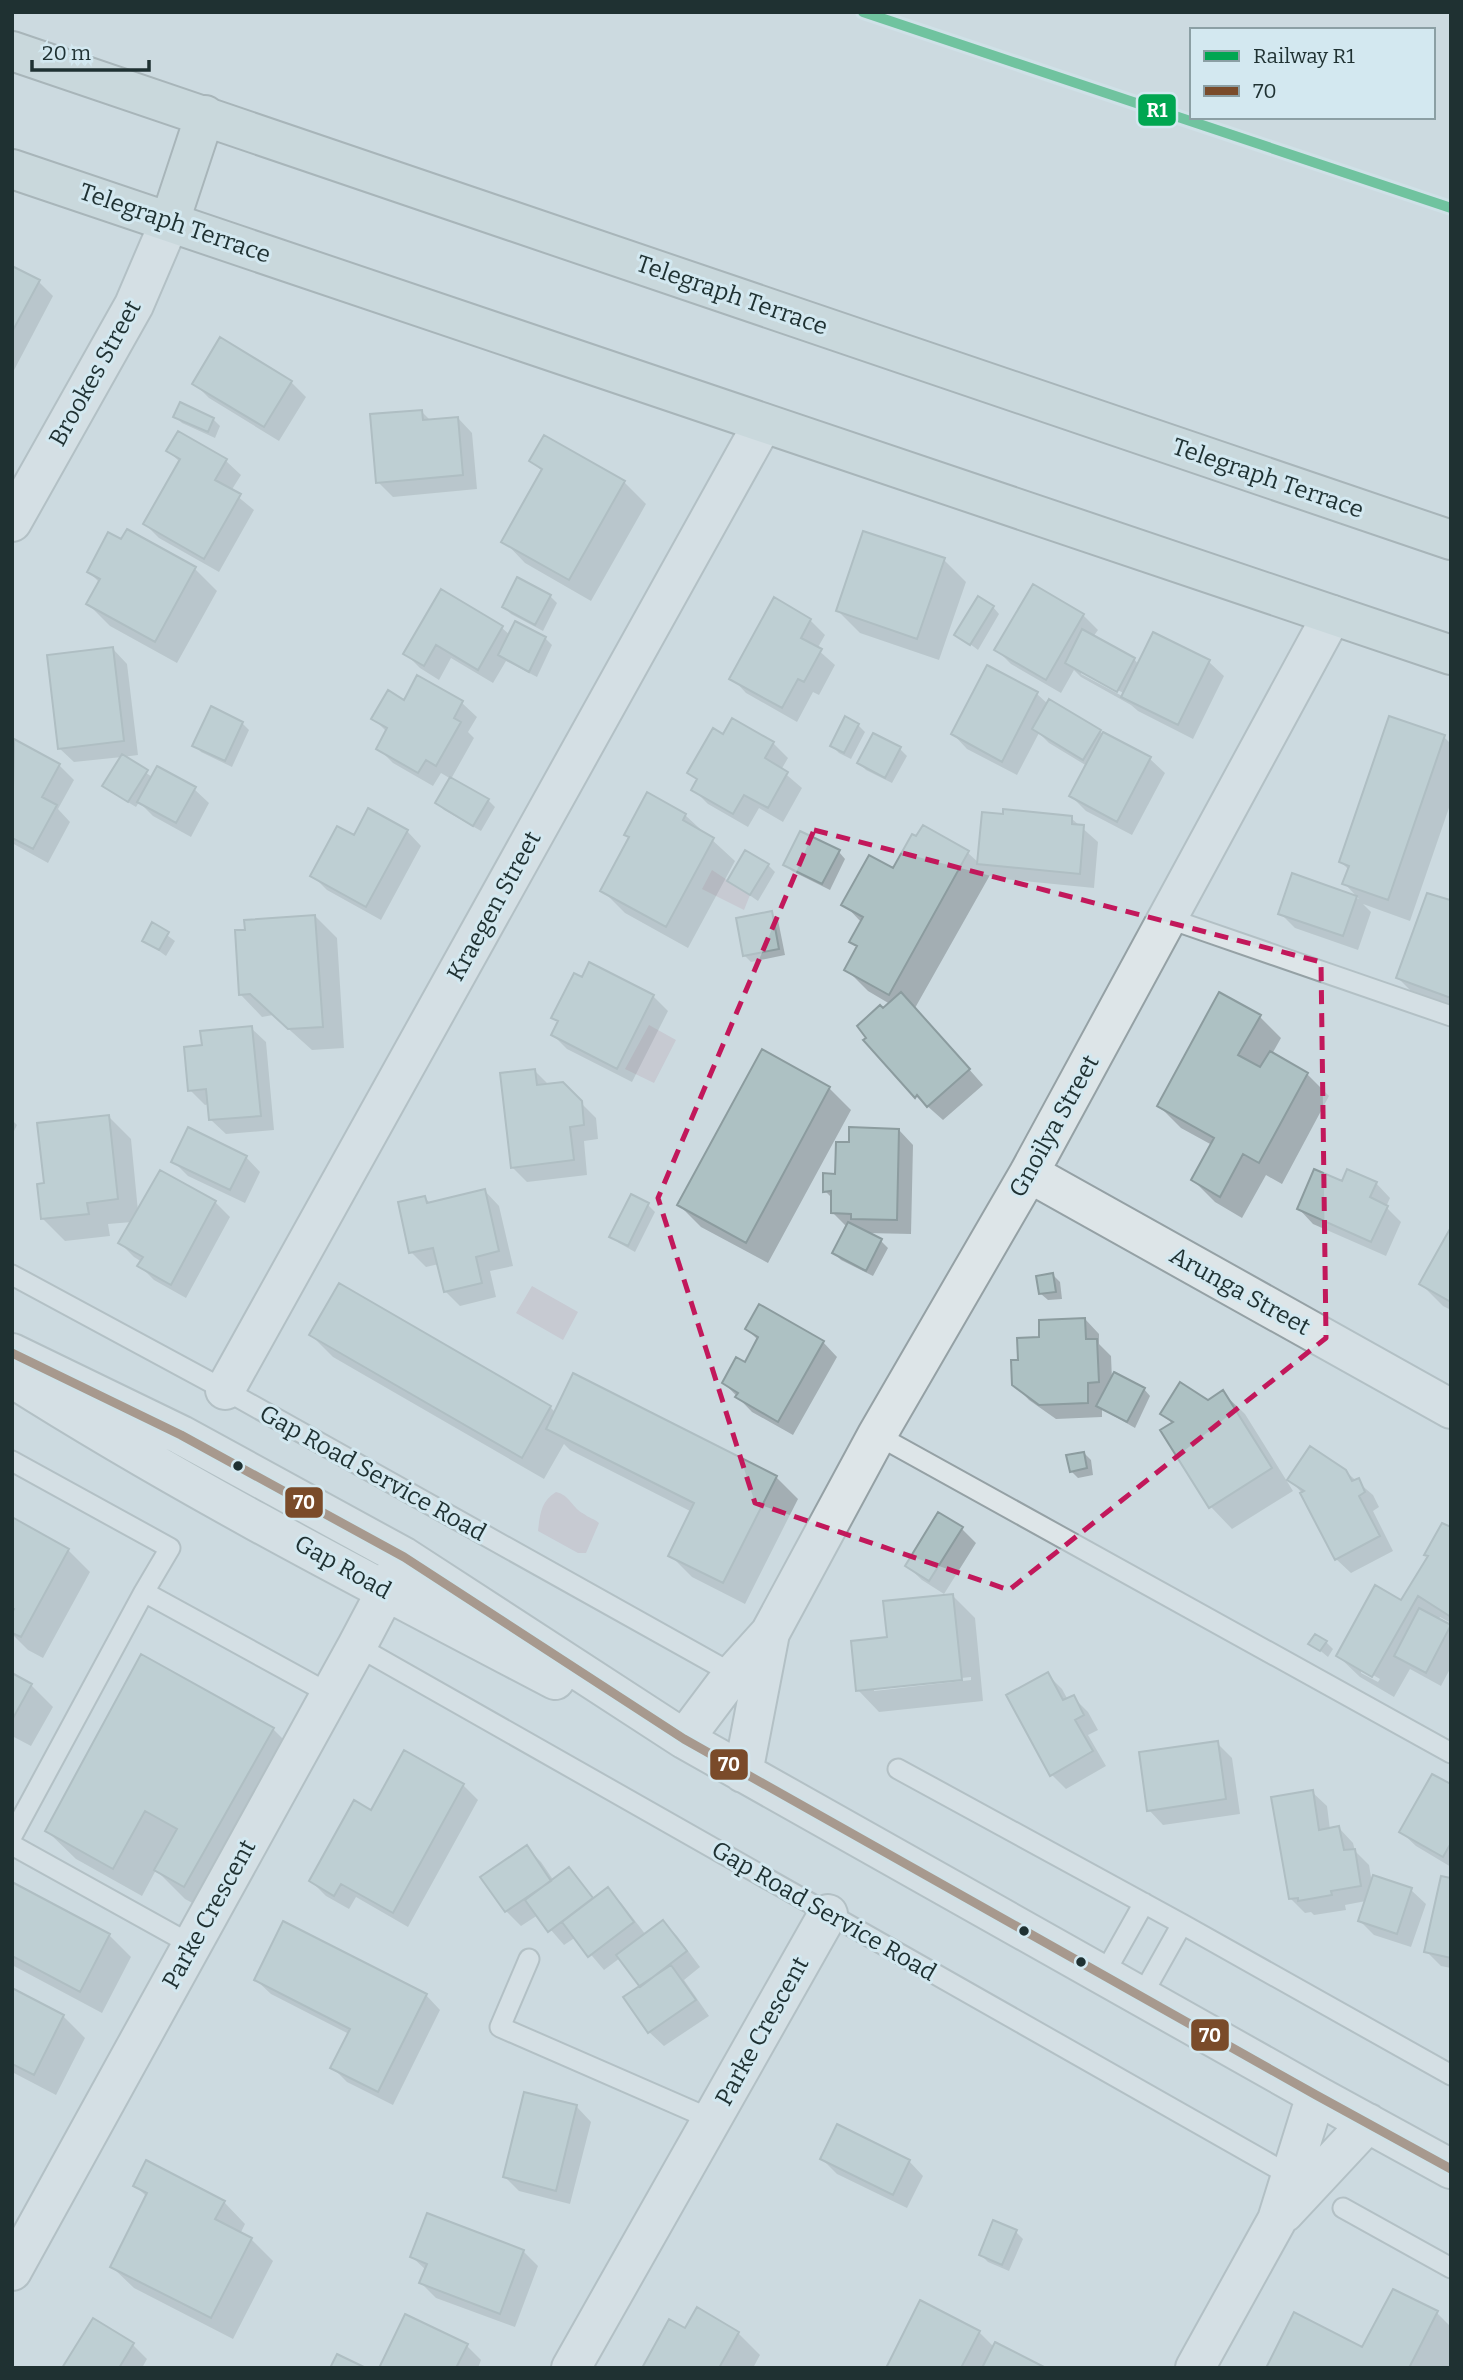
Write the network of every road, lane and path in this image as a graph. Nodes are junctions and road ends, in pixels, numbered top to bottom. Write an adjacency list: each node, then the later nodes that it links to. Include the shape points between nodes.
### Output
1 (12, 51): 2 (highway, Telegraph Terrace)
2 (205, 115): 4 (highway); 7 (highway, Telegraph Terrace)
3 (12, 169): 4 (highway, Telegraph Terrace)
4 (170, 221): 5 (highway, Telegraph Terrace); 6 (street, Brookes Street, via 134,306)
5 (763, 423): 8 (highway, Telegraph Terrace); 16 (street, Kraegen Street)
6 (12, 522)
7 (1451, 540)
8 (1332, 615): 9 (highway, Telegraph Terrace); 10 (street, Gnoilya Street)
9 (1451, 655)
10 (1167, 918): 11 (lane); 12 (street, Gnoilya Street)
11 (1451, 1016)
12 (1029, 1173): 17 (street, Arunga Street); 18 (street, Gnoilya Street)
13 (12, 1275): 16 (lane, Gap Road Service Road)
14 (12, 1353): 20 (street, Gap Road, via 181,1435)
15 (12, 1378): 21 (street, Gap Road, via 107,1438)
16 (225, 1390): 25 (lane, Gap Road Service Road)
17 (1451, 1409)
18 (877, 1434): 23 (street, Gnoilya Street); 28 (lane)
19 (12, 1461): 22 (lane, via 170,1548)
20 (404, 1557): 21 (street, Parke Crescent); 27 (street, Gap Road)
21 (386, 1591): 24 (street, Parke Crescent); 27 (street, Gap Road, via 556,1680)
22 (144, 1592): 26 (lane); 31 (lane)
23 (770, 1633): 25 (street, Gnoilya Street); 30 (street, Gnoilya Street)
24 (357, 1646): 26 (street, Parke Crescent); 34 (lane, Gap Road Service Road)
25 (733, 1674): 27 (street, Gnoilya Street)
26 (330, 1694): 36 (street, Parke Crescent)
27 (684, 1739): 30 (street, Gap Road)
28 (1451, 1754)
29 (898, 1769): 33 (lane)
30 (743, 1773): 38 (street, Gap Road)
31 (12, 1836)
32 (12, 1845): 36 (lane)
33 (1144, 1903): 35 (lane); 38 (lane)
34 (828, 1914): 42 (street, Parke Crescent); 45 (lane, Gap Road Service Road)
35 (1182, 1924): 39 (lane); 40 (lane)
36 (192, 1945): 48 (street, Parke Crescent)
37 (529, 1959): 42 (lane, via 500,2027)
38 (1102, 1976): 39 (street, Gap Road)
39 (1140, 1997): 41 (street, Gap Road)
40 (1451, 2075)
41 (1316, 2095): 43 (street, Gap Road); 45 (street)
42 (713, 2120): 49 (street, Parke Crescent)
43 (1368, 2123): 44 (street, Gap Road); 45 (street)
44 (1451, 2169)
45 (1300, 2181): 50 (street)
46 (1343, 2208): 47 (lane)
47 (1451, 2268)
48 (12, 2271)
49 (571, 2368)
50 (1195, 2368)

